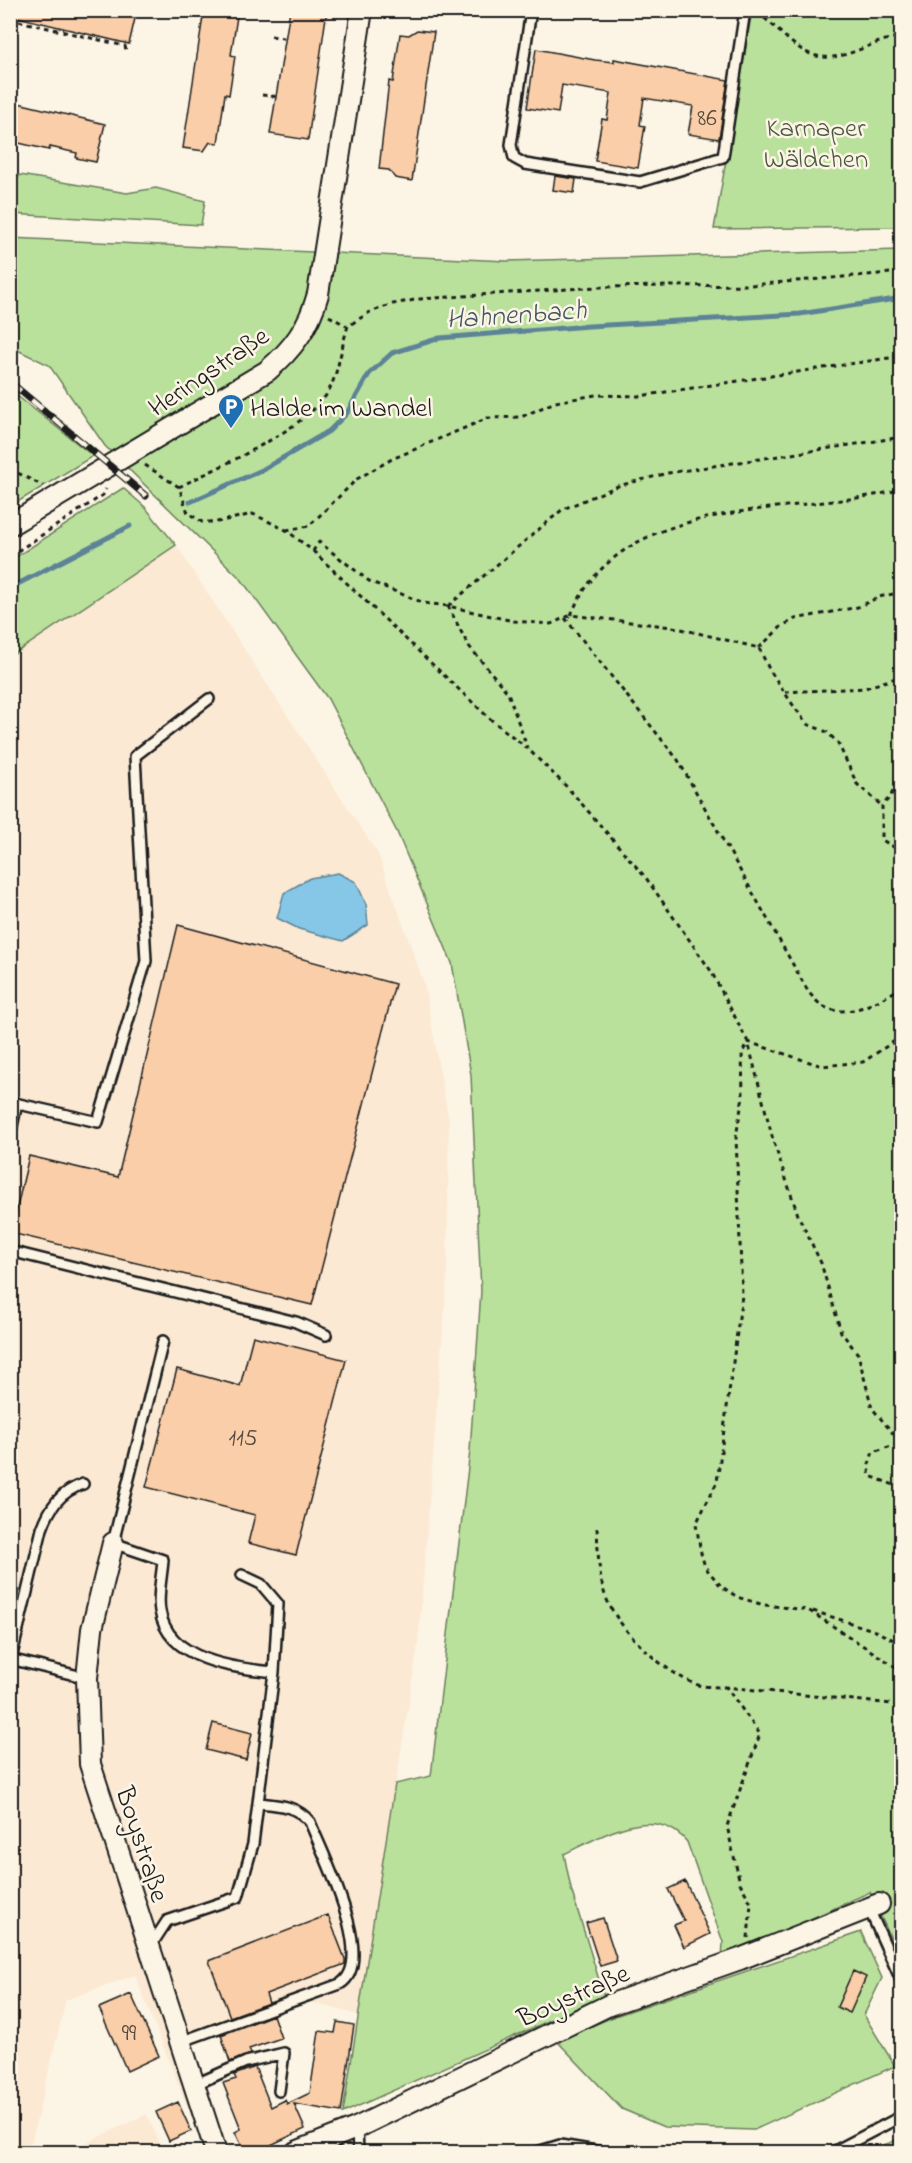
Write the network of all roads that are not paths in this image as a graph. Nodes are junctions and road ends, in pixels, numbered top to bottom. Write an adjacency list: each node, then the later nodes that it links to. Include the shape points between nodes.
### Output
1 (362, 10): 4 (street, Heringstraße, via 318,294 307,327 267,371)
2 (531, 10): 3 (lane, via 511,145 514,158 525,164 640,182 723,157)
3 (748, 11)
4 (10, 525)
5 (209, 699): 6 (lane, via 135,756 146,961 98,1122)
6 (14, 1102): 7 (lane)
7 (10, 1136)
8 (10, 1251): 9 (lane, via 296,1322)
9 (326, 1335)
10 (163, 1341): 12 (lane)
11 (82, 1484): 14 (lane, via 59,1497 48,1512)
12 (113, 1544): 15 (lane, via 163,1560 160,1611 168,1631 186,1650 229,1667); 16 (street, Boystraße, via 92,1629)
13 (242, 1575): 15 (lane, via 261,1584 278,1604)
14 (11, 1659): 16 (lane)
15 (274, 1672): 17 (lane)
16 (87, 1678): 19 (street, Boystraße, via 90,1764)
17 (258, 1803): 19 (lane, via 253,1844 238,1897 167,1921); 21 (lane, via 291,1807 310,1822 346,1908 352,1943 349,1972 340,1984)
18 (874, 1906): 20 (lane); 25 (street, Boystraße, via 609,2005)
19 (149, 1949): 21 (street, Boystraße)
20 (902, 1982)
21 (180, 2043): 22 (street, Boystraße)
22 (194, 2085): 23 (lane, via 246,2062 284,2053); 26 (street, Boystraße)
23 (279, 2091)
24 (902, 2116): 31 (lane)
25 (357, 2128): 27 (street, Boystraße); 28 (lane)
26 (216, 2152)
27 (296, 2152)
28 (358, 2152)
29 (537, 2152): 30 (lane, via 560,2145)
30 (602, 2152)
31 (833, 2152)

